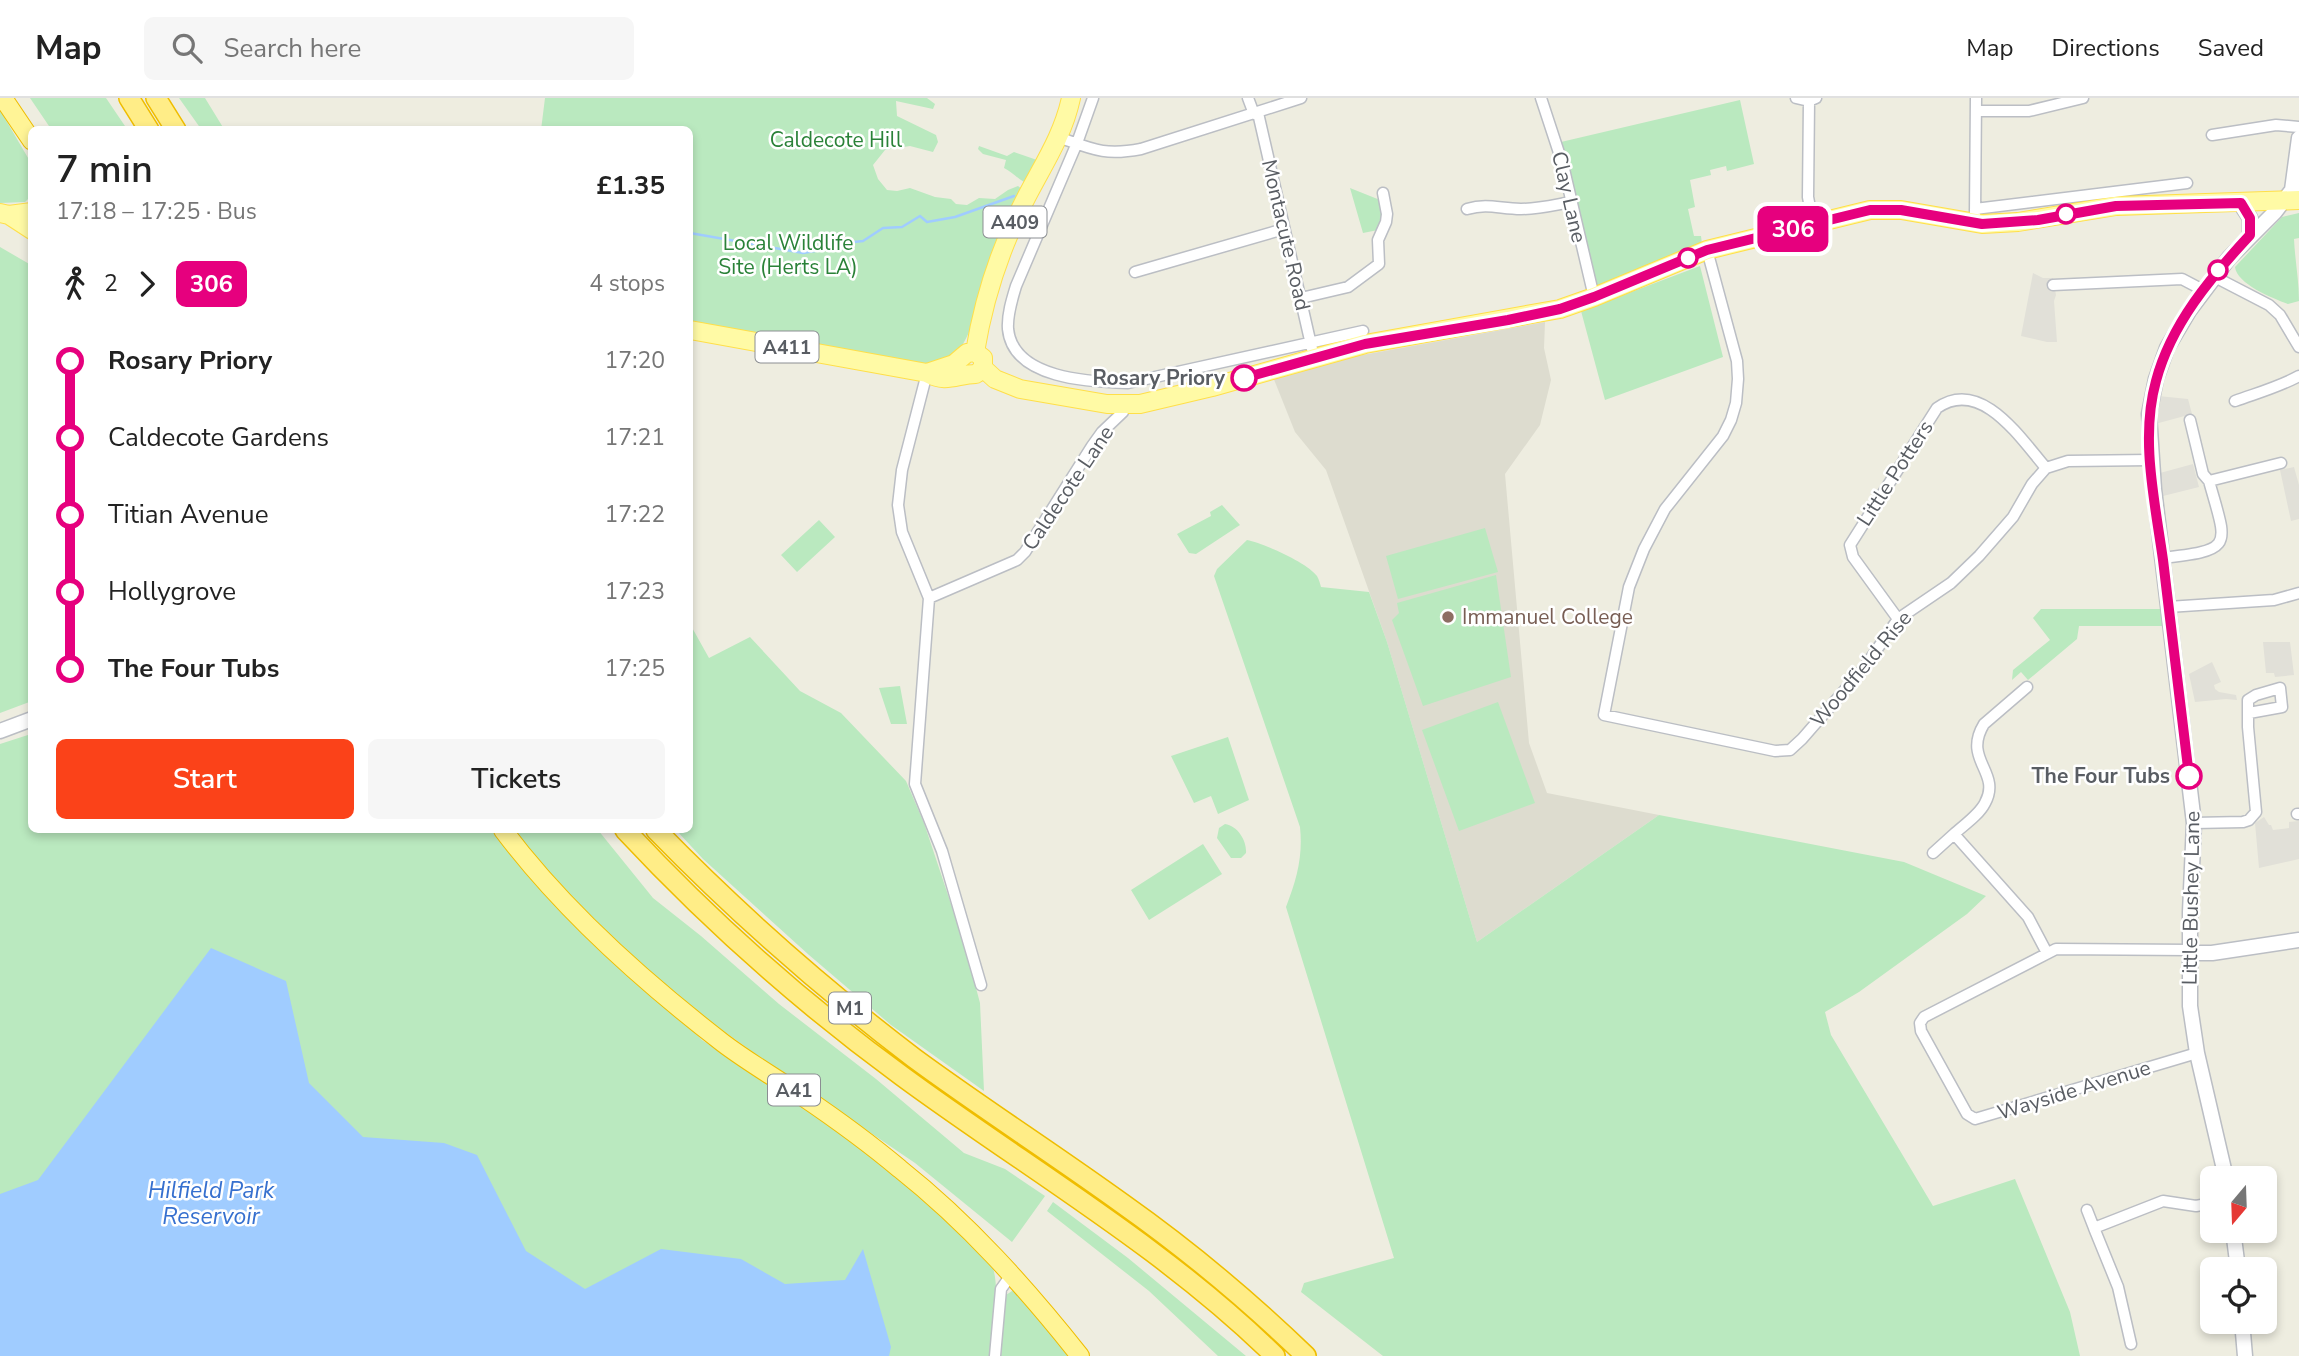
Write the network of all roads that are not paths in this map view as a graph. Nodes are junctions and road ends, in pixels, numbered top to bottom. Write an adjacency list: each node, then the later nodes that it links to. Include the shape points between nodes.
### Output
1 (3, 98): 18 (highway)
2 (129, 98): 15 (highway)
3 (156, 98): 16 (highway)
4 (1070, 98): 20 (main road, A409)
5 (1093, 98): 22 (street)
6 (1248, 98): 14 (street, Montacute Road)
7 (1301, 98): 14 (street)
8 (1541, 98): 27 (street, Clay Lane)
9 (1796, 98): 12 (street)
10 (1976, 98): 13 (street)
11 (2083, 98): 13 (street, via 2029,111)
12 (1813, 100): 33 (street, via 1808,197)
13 (1976, 111): 32 (street)
14 (1256, 114): 22 (street, via 1121,153 1096,151); 35 (street, Montacute Road)
15 (146, 126)
16 (174, 126)
17 (2299, 127): 19 (street, via 2276,125)
18 (28, 135)
19 (2212, 135)
20 (1058, 136): 22 (street); 48 (main road, A409, via 996,269)
21 (2299, 138): 26 (street)
22 (1077, 143): 47 (street, via 1030,247 1009,311 1012,342 1026,361 1049,373 1128,383)
23 (2187, 183): 25 (street)
24 (1383, 193): 43 (street, via 1387,214 1378,240 1379,264 1348,287)
25 (2160, 195): 28 (main road); 32 (main road, via 2018,222)
26 (2292, 200): 28 (main road); 36 (street, Little Bushey Lane)
27 (1570, 202): 29 (street, via 1541,208 1485,205); 42 (street, Clay Lane)
28 (2241, 203): 36 (street, via 2250,218)
29 (1466, 209)
30 (28, 212): 31 (main road)
31 (5, 214): 34 (main road)
32 (1975, 216): 33 (main road, via 1885,209)
33 (1813, 225): 37 (main road)
34 (28, 228)
35 (1284, 229): 38 (street); 43 (street, Montacute Road)
36 (2250, 235): 39 (street, Little Bushey Lane)
37 (1707, 250): 42 (main road); 62 (street, Woodfield Rise, via 1737,361 1736,403 1723,436 1665,509 1644,549 1629,587 1604,715 1775,751 1790,750 1855,679)
38 (1135, 272)
39 (2213, 276): 41 (street, Little Bushey Lane); 46 (street, via 2269,305)
40 (2053, 285): 41 (street, via 2182,279)
41 (2203, 290): 54 (street, Little Bushey Lane, via 2171,340 2158,371 2149,414)
42 (1594, 297): 47 (main road, via 1538,315)
43 (1301, 298): 47 (street, Montacute Road)
44 (693, 331): 49 (main road, A411)
45 (1363, 331): 47 (street)
46 (2299, 347)
47 (1312, 350): 52 (main road, via 1164,399)
48 (972, 363): 49 (main road); 52 (main road, via 1020,389)
49 (927, 373): 60 (street, via 902,470 898,505 902,532)
50 (2299, 376): 51 (street)
51 (2235, 401)
52 (1124, 406): 60 (street, Caldecote Lane, via 1017,560)
53 (2190, 420): 57 (street, via 2203,474)
54 (2151, 460): 56 (street, via 2068,461); 58 (street, Little Bushey Lane)
55 (2281, 463): 57 (street)
56 (2046, 468): 62 (street, Woodfield Rise, via 1979,556 1951,583); 62 (street, Little Potters, via 2013,430 1980,403 1957,398 1937,408 1850,545 1853,557)
57 (2209, 481): 58 (street, via 2223,530 2219,544 2211,550)
58 (2162, 558): 61 (street, Little Bushey Lane)
59 (2299, 593): 61 (street, via 2274,600)
60 (929, 598): 76 (street, via 915,784 942,851)
61 (2168, 607): 67 (street, Little Bushey Lane)
62 (1898, 619)
63 (2027, 687): 71 (street, via 1980,730 1976,751 1989,792 1980,810)
64 (2249, 713): 67 (street, via 2256,812 2243,822)
65 (28, 720): 66 (street)
66 (0, 730)
67 (2194, 823): 74 (street, Little Bushey Lane)
68 (505, 833): 82 (highway, A41, via 577,915 651,983 724,1044 903,1171)
69 (628, 833): 87 (highway, M1, via 709,914 822,1014 903,1077 1150,1251)
70 (659, 833): 88 (highway, M1, via 758,930 845,1004 1163,1234 1239,1294)
71 (1954, 834): 72 (street); 75 (street, via 2028,917)
72 (1933, 853)
73 (2299, 940): 74 (street)
74 (2190, 952): 75 (street, Wayside Avenue, via 2061,948); 77 (street, Little Bushey Lane, via 2190,1006)
75 (2047, 953): 77 (street, Wayside Avenue, via 1921,1020 1922,1031 1970,1117 1979,1119)
76 (981, 985)
77 (2197, 1053): 78 (street, Little Bushey Lane)
78 (2223, 1166)
79 (2200, 1205): 81 (street, via 2163,1201)
80 (2087, 1210): 81 (street)
81 (2094, 1228): 84 (street, via 2118,1287)
82 (1012, 1275): 85 (street, via 1001,1289); 86 (highway, A41)
83 (2243, 1334): 89 (street)
84 (2131, 1344)
85 (996, 1356)
86 (1080, 1356)
87 (1275, 1356)
88 (1306, 1356)
89 (2245, 1356)

